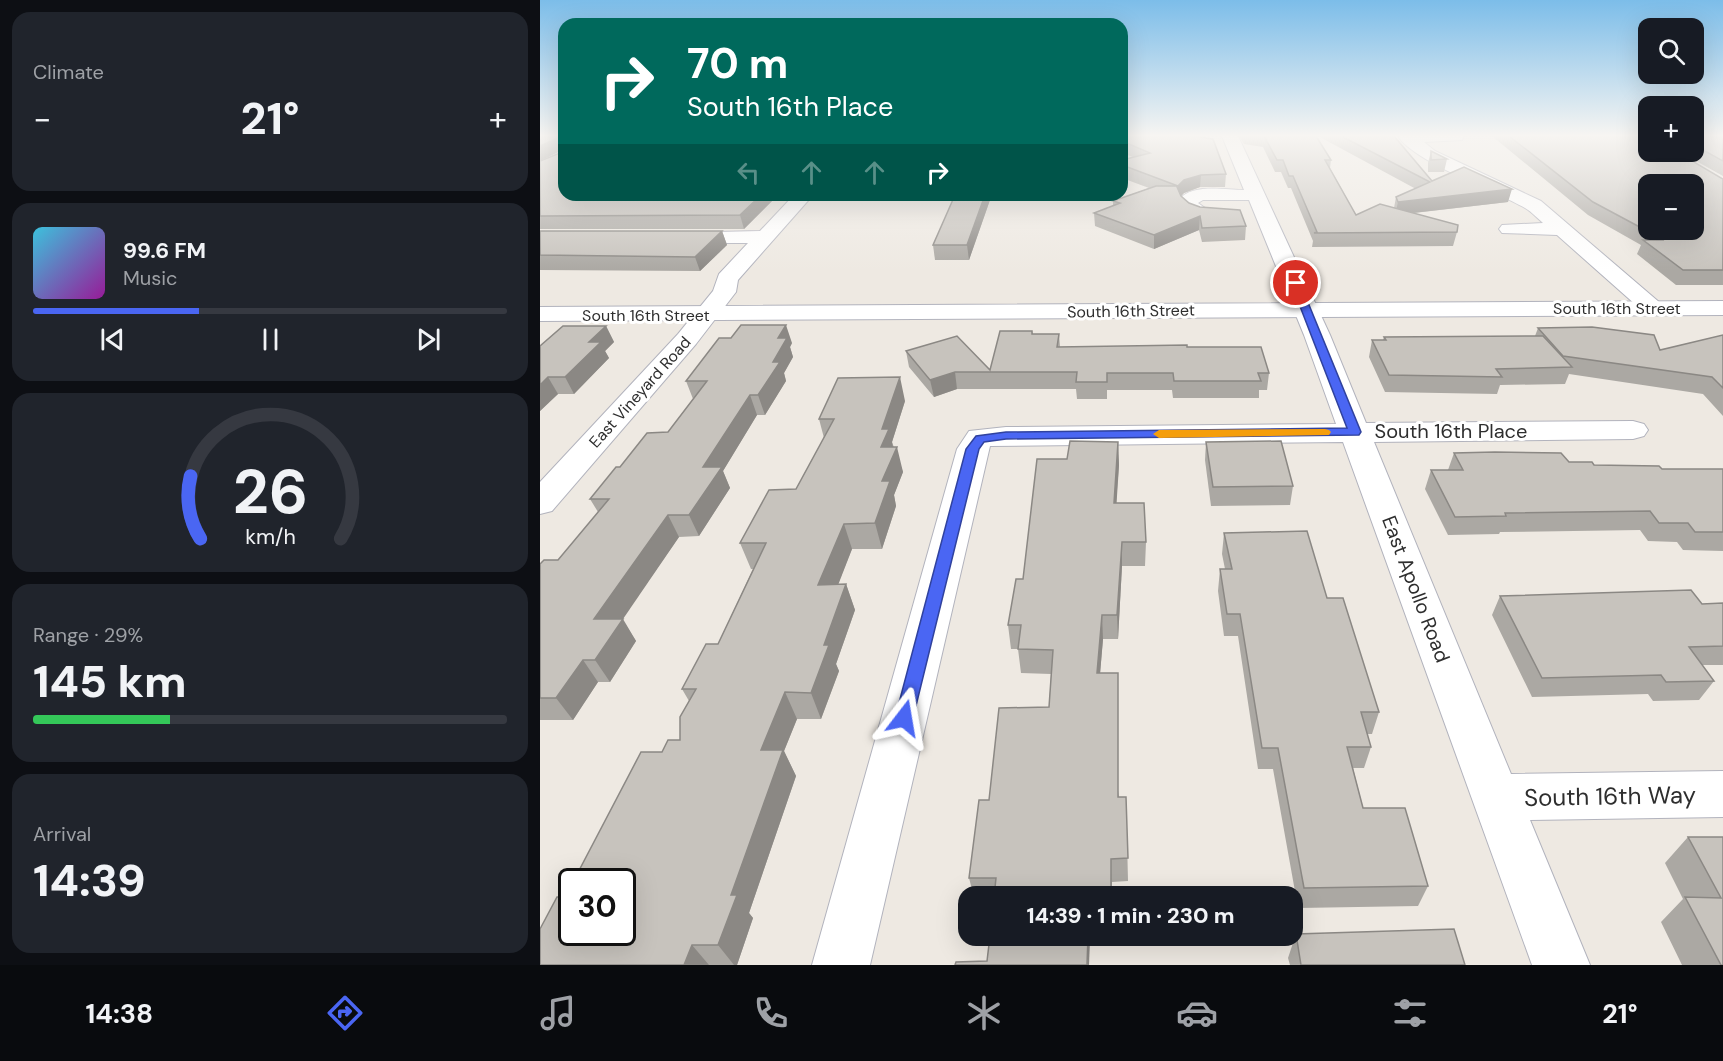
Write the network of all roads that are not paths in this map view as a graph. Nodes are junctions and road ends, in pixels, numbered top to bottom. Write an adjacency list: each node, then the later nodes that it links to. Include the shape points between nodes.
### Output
1 (1249, 181): 3 (street, East Apollo Road)
2 (1485, 181): 7 (street, via 1534,205)
3 (1257, 195): 5 (street, East Apollo Road); 5 (street, via 1200,195 1188,200 1189,207 1201,213)
4 (798, 201): 9 (street, East Vineyard Road)
5 (1266, 215): 12 (street, East Apollo Road)
6 (1509, 229): 7 (street)
7 (1564, 229): 10 (street)
8 (654, 237): 9 (street)
9 (764, 237): 14 (street, East Vineyard Road, via 727,279 724,292)
10 (1654, 308): 11 (street, South 16th Street); 12 (street, South 16th Street)
11 (1723, 308)
12 (1306, 310): 14 (street, South 16th Street); 16 (street, East Apollo Road)
13 (540, 314): 14 (street, South 16th Street)
14 (706, 315): 17 (street, East Vineyard Road)
15 (1634, 430): 16 (street, South 16th Place)
16 (1355, 432): 19 (street, East Apollo Road); 20 (street, South 16th Place, via 980,438 973,449)
17 (540, 503)
18 (1723, 795): 19 (street, South 16th Way)
19 (1497, 797): 21 (street, East Apollo Road)
20 (841, 965)
21 (1561, 965)

